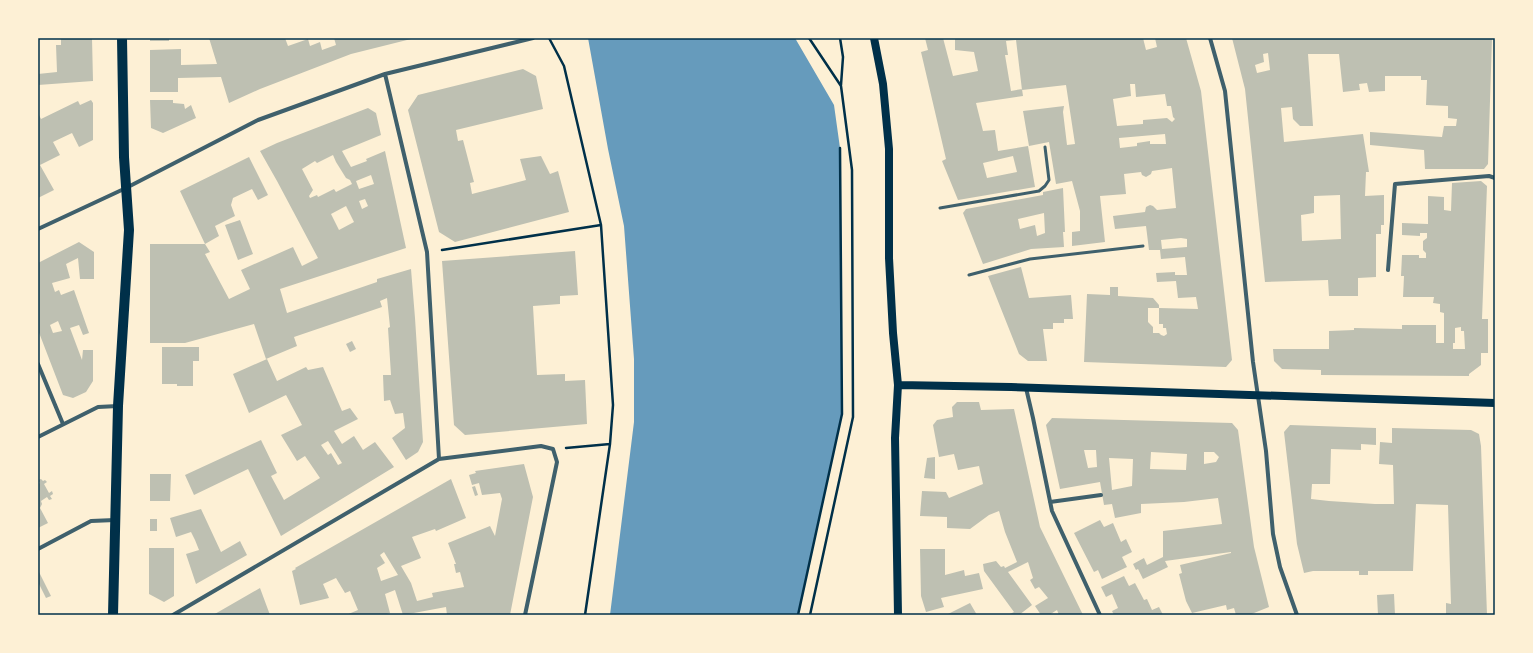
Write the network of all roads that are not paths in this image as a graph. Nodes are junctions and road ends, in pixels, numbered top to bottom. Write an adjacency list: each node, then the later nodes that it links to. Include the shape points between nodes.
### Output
1 (122, 38): 8 (main road)
2 (532, 38): 5 (street)
3 (874, 38): 15 (main road, via 883,84 889,149 890,258)
4 (1210, 38): 17 (street, via 1225,91)
5 (385, 74): 8 (street, via 258,120); 22 (street, via 427,252)
6 (1045, 147): 9 (lane, via 1049,180 1046,186 1038,191)
7 (1495, 178): 12 (street, via 1489,176 1395,184)
8 (126, 188): 10 (street); 19 (main road, via 129,230)
9 (940, 208)
10 (38, 229)
11 (1143, 246): 13 (lane, via 1030,259)
12 (1388, 270)
13 (969, 275)
14 (38, 364): 20 (street)
15 (898, 385): 16 (main road); 30 (main road, via 894,438)
16 (1026, 388): 17 (main road); 24 (street)
17 (1259, 396): 18 (main road); 32 (street, via 1273,534 1280,567)
18 (1495, 403)
19 (118, 406): 20 (street, via 98,407); 25 (main road)
20 (63, 424): 21 (street)
21 (38, 437)
22 (439, 459): 28 (street); 29 (street, via 541,446 553,449 557,462)
23 (1101, 494): 24 (street)
24 (1050, 502): 31 (street, via 1057,523)
25 (116, 520): 26 (street, via 91,521); 27 (main road)
26 (38, 549)
27 (113, 615)
28 (173, 615)
29 (525, 615)
30 (898, 615)
31 (1100, 615)
32 (1297, 615)

